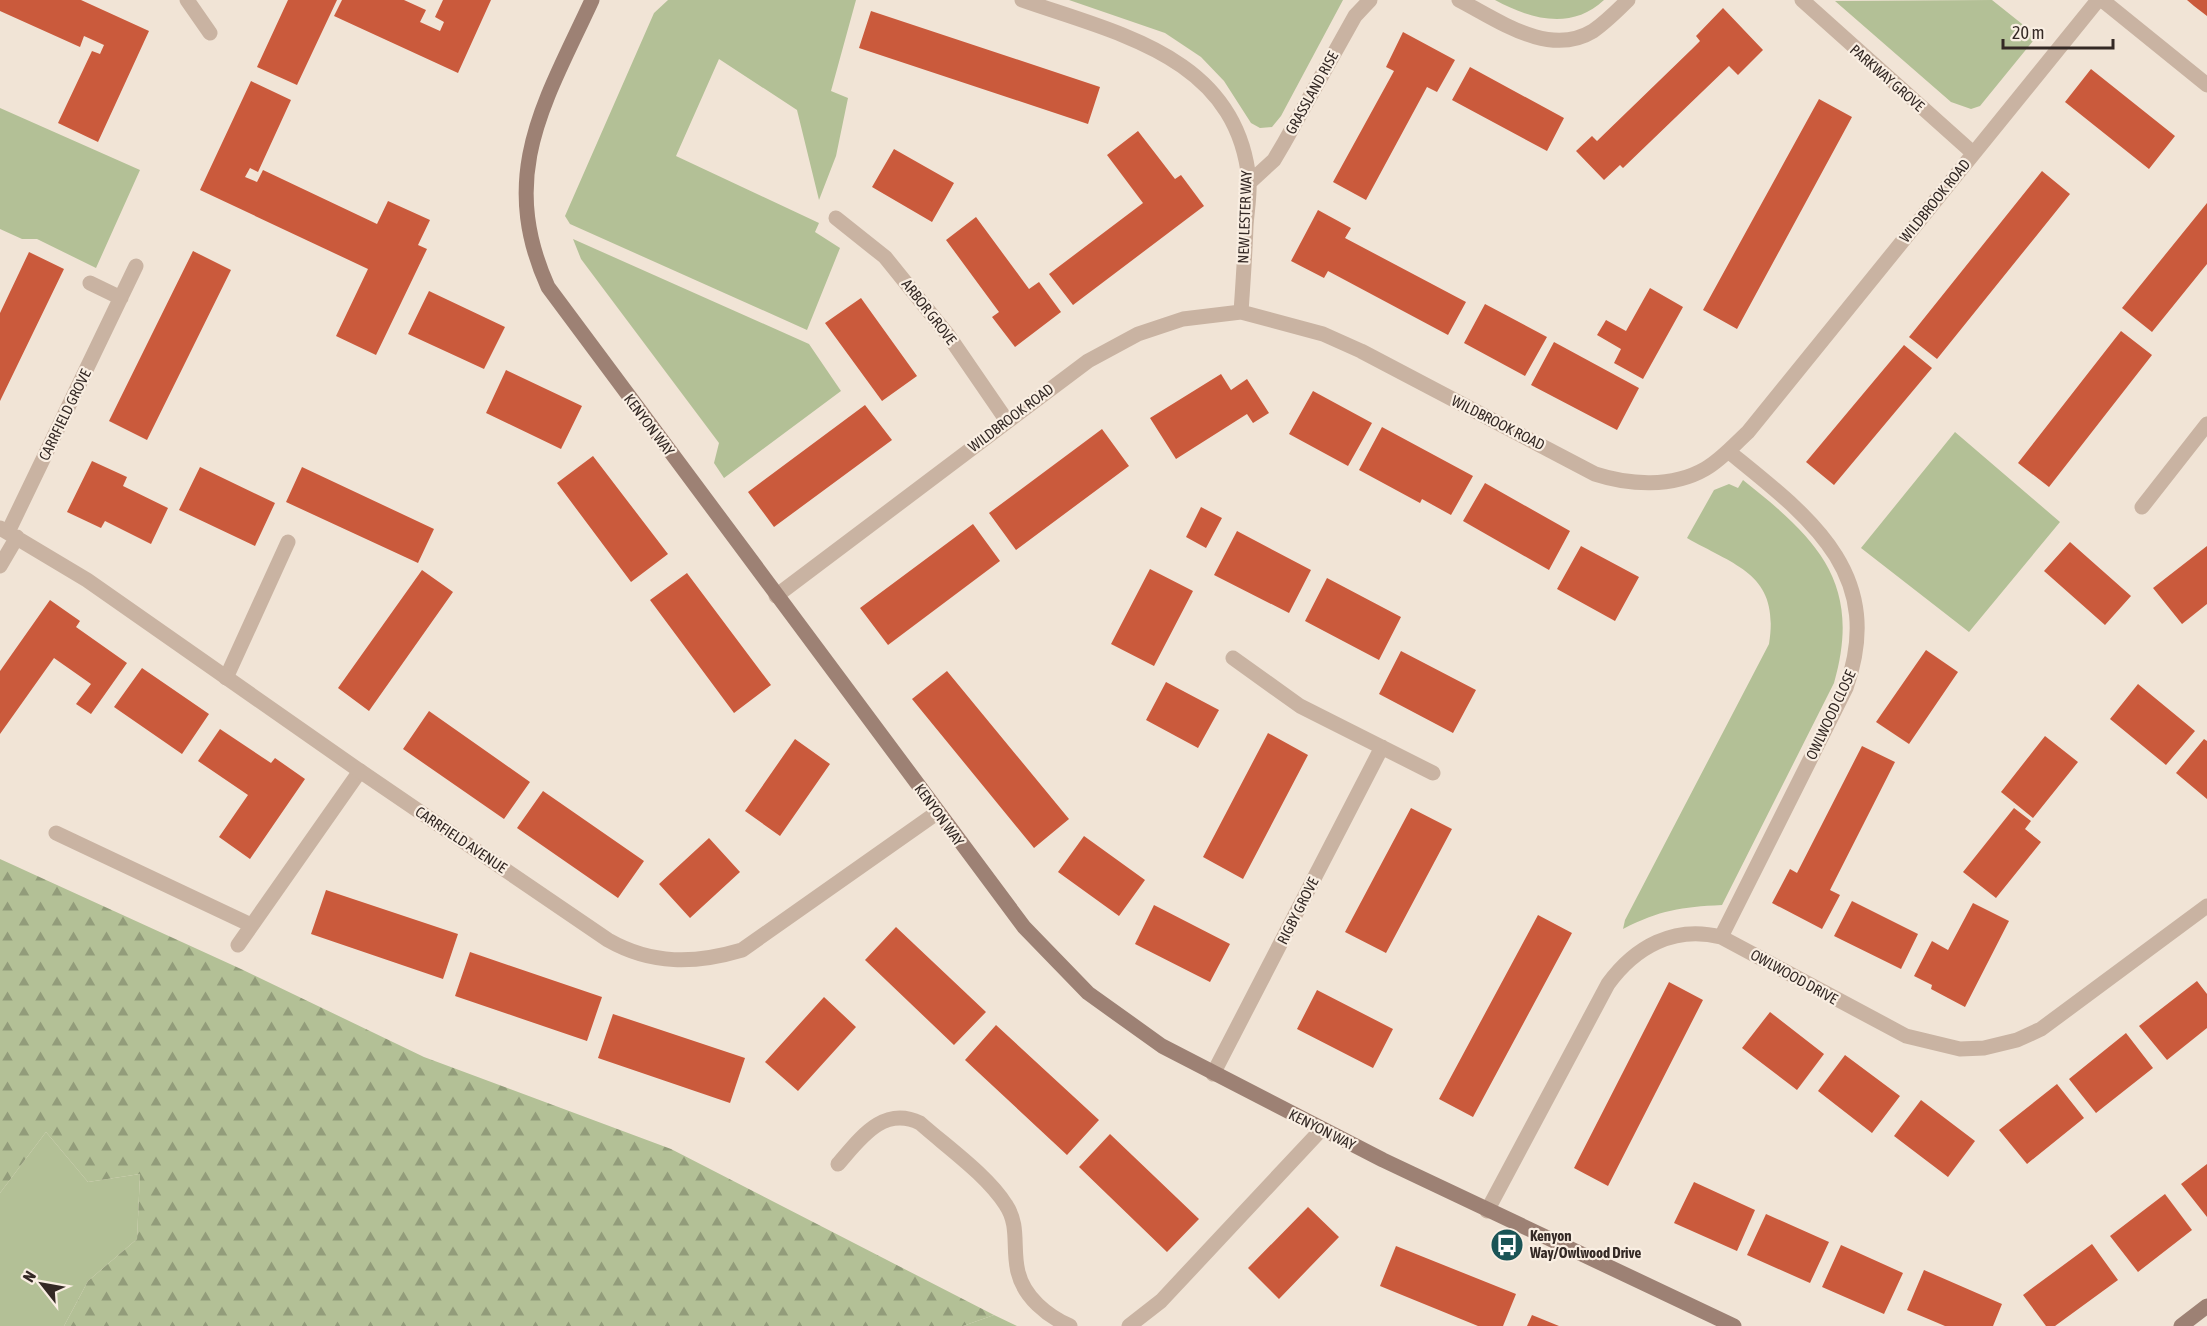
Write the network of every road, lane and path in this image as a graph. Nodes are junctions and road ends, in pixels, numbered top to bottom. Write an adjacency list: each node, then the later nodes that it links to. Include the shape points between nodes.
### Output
1 (187, 0): 10 (street)
2 (592, 0): 26 (street, KENYON WAY, via 544,105 531,144 525,199 536,260 566,314)
3 (1022, 0): 13 (street, NEW LESTER WAY, via 1148,45 1186,66 1215,95 1236,128 1246,154)
4 (1370, 0): 13 (street, GRASSLAND RISE, via 1355,16 1274,160)
5 (1459, 0): 6 (street, via 1522,33 1544,40 1567,40 1591,32)
6 (1628, 0)
7 (1803, 0): 12 (street, PARKWAY GROVE)
8 (2098, 0): 12 (street, WILDBROOK ROAD)
9 (2102, 0): 11 (street)
10 (210, 33)
11 (2207, 85)
12 (1973, 153): 21 (street, WILDBROOK ROAD, via 1748,432)
13 (1249, 183): 18 (street, NEW LESTER WAY)
14 (836, 218): 19 (street, ARBOR GROVE, via 885,257 948,335)
15 (136, 266): 17 (street, CARRFIELD GROVE)
16 (90, 283): 17 (street)
17 (121, 298): 23 (street, CARRFIELD GROVE)
18 (1241, 312): 19 (street, WILDBROOK ROAD, via 1182,319 1138,334 1088,361); 21 (street, WILDBROOK ROAD, via 1323,334 1595,474 1614,480 1635,483 1682,478 1705,469)
19 (1007, 421): 26 (street, WILDBROOK ROAD)
20 (2207, 424): 22 (street)
21 (1728, 451): 36 (street, OWLWOOD CLOSE, via 1796,506 1833,548 1850,584 1857,633 1855,663 1846,688)
22 (2142, 507)
23 (9, 533): 25 (street, CARRFIELD GROVE); 28 (street, CARRFIELD AVENUE, via 87,579)
24 (288, 542): 28 (street)
25 (0, 566)
26 (776, 596): 32 (street, KENYON WAY)
27 (1233, 658): 29 (street, via 1300,706)
28 (226, 678): 30 (street, CARRFIELD AVENUE)
29 (1382, 747): 31 (street); 38 (street, RIGBY GROVE)
30 (360, 771): 32 (street, CARRFIELD AVENUE, via 608,940 625,950 665,961 719,957 742,950); 35 (street)
31 (1433, 773)
32 (938, 812): 38 (street, KENYON WAY, via 1050,957 1088,993 1162,1046)
33 (56, 833): 35 (street)
34 (2207, 906): 36 (street, OWLWOOD DRIVE, via 2041,1029 1984,1048 1960,1048 1906,1036)
35 (251, 925): 37 (street)
36 (1721, 937): 41 (street, OWLWOOD DRIVE, via 1706,933 1661,939 1623,964 1608,984)
37 (238, 945)
38 (1213, 1074): 39 (street, KENYON WAY)
39 (1322, 1130): 41 (street, KENYON WAY); 44 (street, via 1161,1301)
40 (838, 1164): 43 (street, via 868,1130 882,1121 908,1118 920,1123 998,1192 1015,1222 1018,1271 1027,1294 1044,1311)
41 (1487, 1211): 45 (street, KENYON WAY)
42 (2207, 1306): 46 (street)
43 (1070, 1326)
44 (1129, 1326)
45 (1734, 1326)
46 (2181, 1326)

